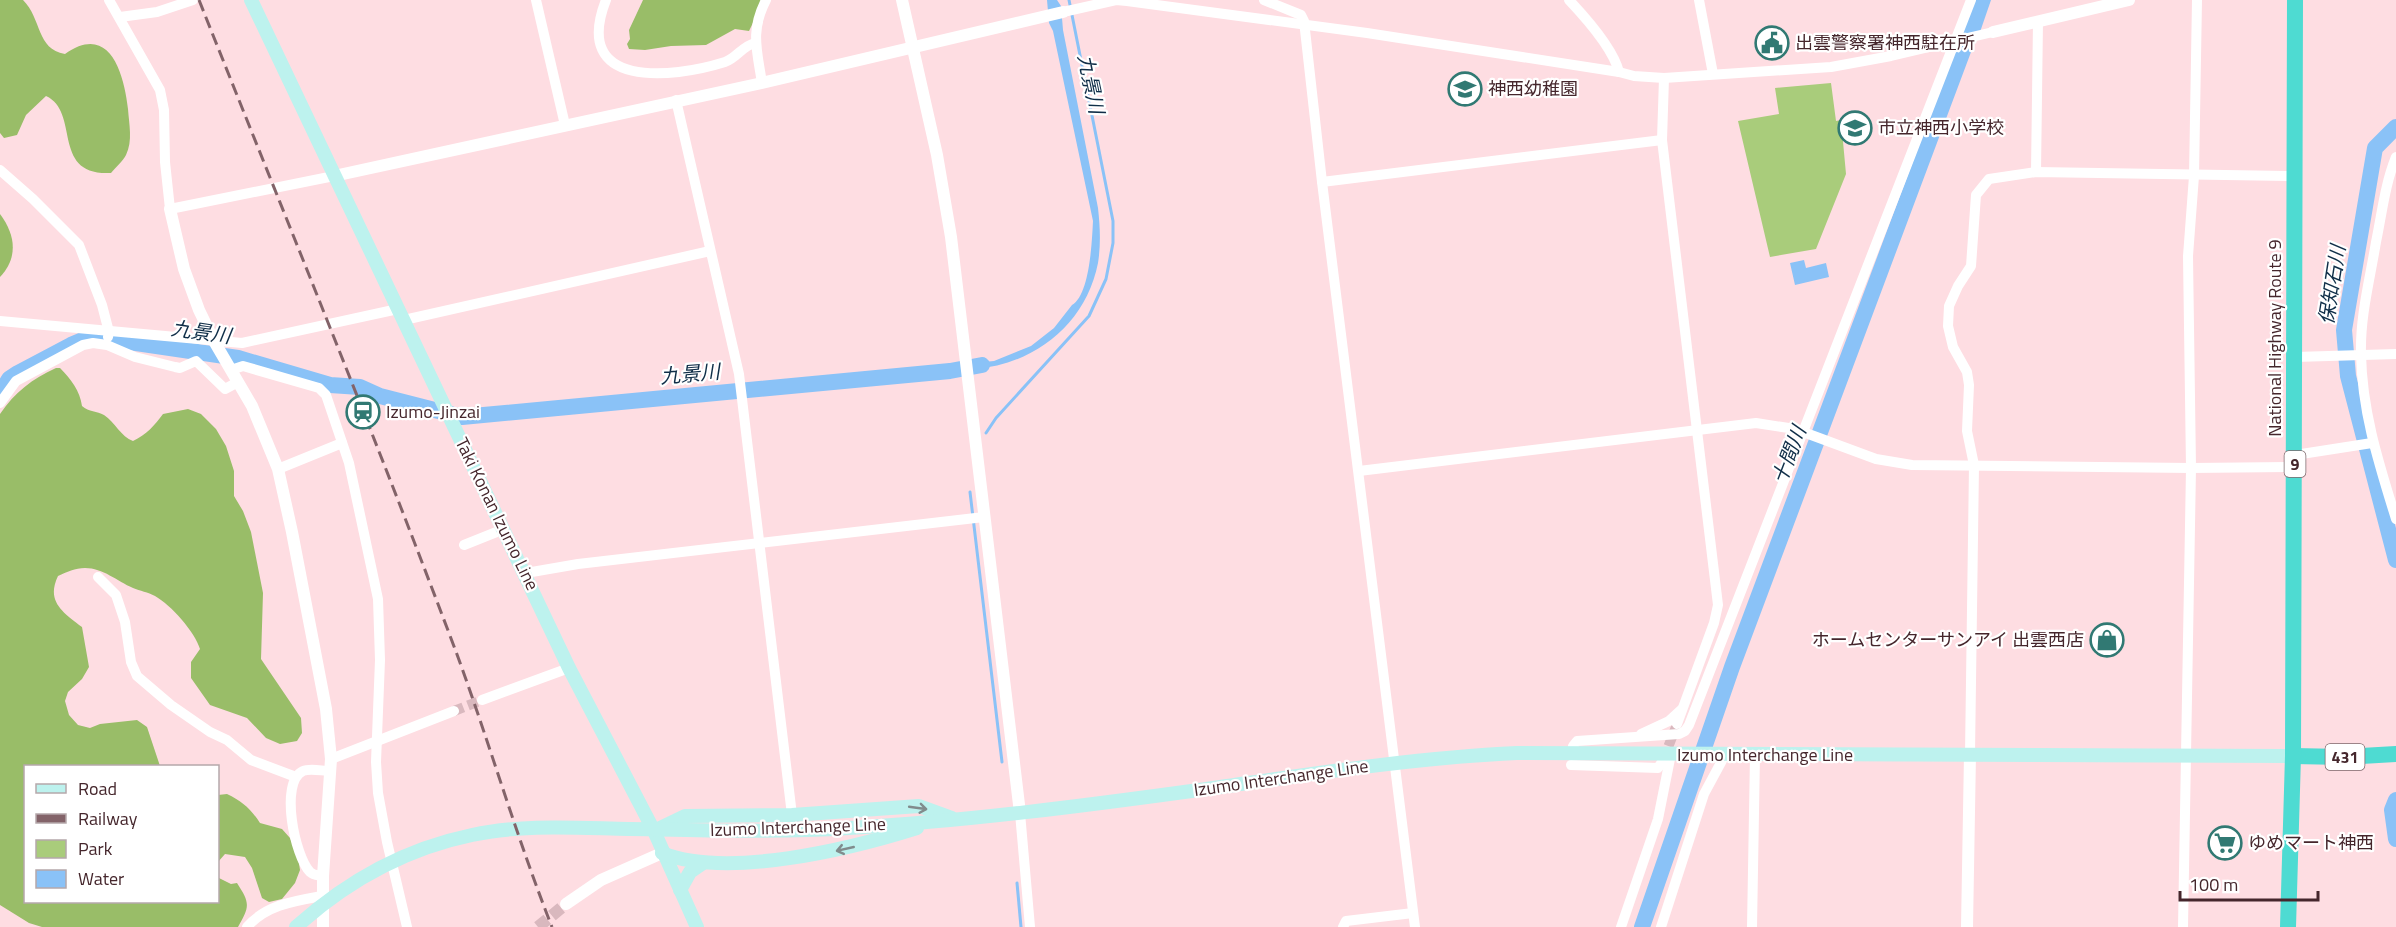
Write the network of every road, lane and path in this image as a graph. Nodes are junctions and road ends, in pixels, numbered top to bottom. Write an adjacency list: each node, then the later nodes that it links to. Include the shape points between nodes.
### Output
1 (110, 0): 17 (street)
2 (193, 0): 17 (street, via 157,12)
3 (252, 0): 34 (main road, Taki Konan Izumo Line)
4 (536, 0): 29 (street)
5 (606, 0): 22 (street, via 598,27 603,52 610,61 639,73 682,71 725,62)
6 (766, 0): 22 (street, via 756,25)
7 (902, 0): 23 (street)
8 (1127, 0): 16 (street); 19 (street)
9 (1264, 0): 19 (street, via 1300,15)
10 (1569, 0): 24 (street, via 1595,31)
11 (1699, 0): 25 (street)
12 (1971, 0): 21 (street)
13 (2129, 0): 18 (street)
14 (2197, 0): 35 (street)
15 (2295, 0): 36 (highway, National Highway Route 9 / 9)
16 (1068, 11): 23 (street)
17 (120, 17): 38 (street, via 160,90)
18 (2038, 21): 20 (street); 33 (street)
19 (1305, 25): 24 (street); 37 (street)
20 (1994, 32): 21 (street)
21 (1958, 40): 25 (street, via 1840,65); 51 (street)
22 (755, 43): 27 (street)
23 (913, 46): 27 (street); 59 (street, via 945,197)
24 (1619, 72): 26 (street)
25 (1713, 74): 26 (street)
26 (1664, 78): 30 (street)
27 (762, 83): 28 (street)
28 (676, 100): 29 (street); 39 (street)
29 (565, 125): 34 (street)
30 (1662, 140): 37 (street); 50 (street)
31 (2396, 157): 44 (street, via 2388,178 2364,307)
32 (0, 170): 42 (street, via 78,245 102,305)
33 (2036, 172): 35 (street); 55 (street, via 1989,179 1976,195 1971,266 1949,306 1953,346 1967,372 1967,431)
34 (334, 176): 38 (street); 40 (main road, Taki Konan Izumo Line)
35 (2194, 176): 36 (street); 56 (street, via 2188,256)
36 (2294, 176): 46 (highway, National Highway Route 9 / 9)
37 (1322, 182): 58 (street)
38 (170, 209): 43 (street, via 184,269)
39 (710, 251): 40 (street); 62 (street, via 739,380)
40 (401, 315): 43 (street, via 242,343); 61 (main road, Taki Konan Izumo Line)
41 (0, 321): 42 (street)
42 (108, 339): 43 (street); 48 (street, via 135,357 180,368 195,361 225,389); 49 (street, via 83,345 16,381)
43 (214, 341): 47 (street)
44 (2361, 354): 45 (street); 46 (street); 53 (street, via 2364,405)
45 (2396, 354)
46 (2295, 357): 54 (highway, National Highway Route 9 / 9)
47 (231, 370): 48 (street); 52 (street, via 243,366 319,388 326,395)
48 (238, 382): 57 (street)
49 (0, 403)
50 (1696, 430): 51 (street, via 1756,423); 58 (street); 68 (street, via 1718,605)
51 (1804, 432): 55 (street, via 1876,459 1912,465); 71 (street, via 1689,725 1679,734)
52 (342, 443): 57 (street); 72 (street, via 378,599)
53 (2372, 443): 54 (street); 60 (street)
54 (2295, 461): 56 (street); 79 (highway, National Highway Route 9 / 9)
55 (1974, 465): 56 (street); 74 (street)
56 (2191, 468): 75 (street)
57 (278, 469): 82 (street, via 326,709)
58 (1359, 471): 81 (street)
59 (984, 517): 62 (street); 85 (street)
60 (2396, 519)
61 (504, 529): 63 (street); 64 (main road, Taki Konan Izumo Line)
62 (759, 544): 64 (street); 86 (street)
63 (464, 545)
64 (526, 573): 66 (main road, Taki Konan Izumo Line)
65 (98, 577): 84 (street, via 117,595 137,676 171,705 251,760)
66 (569, 668): 67 (street); 88 (main road, Taki Konan Izumo Line)
67 (482, 700)
68 (1683, 708): 70 (street); 71 (street, via 1669,721)
69 (454, 711): 72 (street)
70 (1677, 724)
71 (1633, 737): 73 (street, via 1577,741)
72 (377, 741): 82 (street); 99 (street, via 378,793)
73 (1573, 746)
74 (1970, 754): 75 (main road, Izumo Interchange Line); 78 (main road, Izumo Interchange Line); 107 (street)
75 (2188, 754): 79 (main road, Izumo Interchange Line); 108 (street)
76 (2396, 754): 79 (highway, 431)
77 (1721, 755): 78 (main road, Izumo Interchange Line); 80 (main road, Izumo Interchange Line); 105 (street)
78 (1755, 755): 106 (street)
79 (2294, 756): 109 (highway, National Highway Route 9 / 9)
80 (1671, 757): 81 (main road, Izumo Interchange Line, via 1517,753); 83 (street, via 1658,768); 104 (street, via 1658,819)
81 (1395, 762): 85 (main road, Izumo Interchange Line); 95 (street)
82 (331, 765): 84 (street, via 307,770); 91 (street)
83 (1571, 765)
84 (296, 777): 91 (street, via 291,804 295,837 307,869)
85 (1020, 813): 87 (main road, Izumo Interchange Line); 101 (street)
86 (792, 815): 87 (main road, one-way to 87, via 918,806); 88 (main road, via 685,816)
87 (949, 820): 90 (main road, one-way to 90, via 840,850); 97 (main road, Izumo Interchange Line, via 823,829 492,831 450,840 374,870 330,897)
88 (654, 831): 89 (main road, Taki Konan Izumo Line)
89 (662, 853): 90 (main road); 92 (main road, Taki Konan Izumo Line); 94 (street, via 601,880)
90 (703, 863): 92 (main road, via 690,872)
91 (323, 876): 93 (street)
92 (680, 890): 100 (main road, Taki Konan Izumo Line)
93 (322, 896): 96 (street, via 258,914); 98 (street)
94 (566, 904)
95 (1413, 913): 102 (street, via 1346,921); 103 (street)
96 (247, 927)
97 (296, 927)
98 (323, 927)
99 (407, 927)
100 (697, 927)
101 (1030, 927)
102 (1343, 927)
103 (1415, 927)
104 (1621, 927)
105 (1660, 927)
106 (1752, 927)
107 (1967, 927)
108 (2183, 927)
109 (2288, 927)

